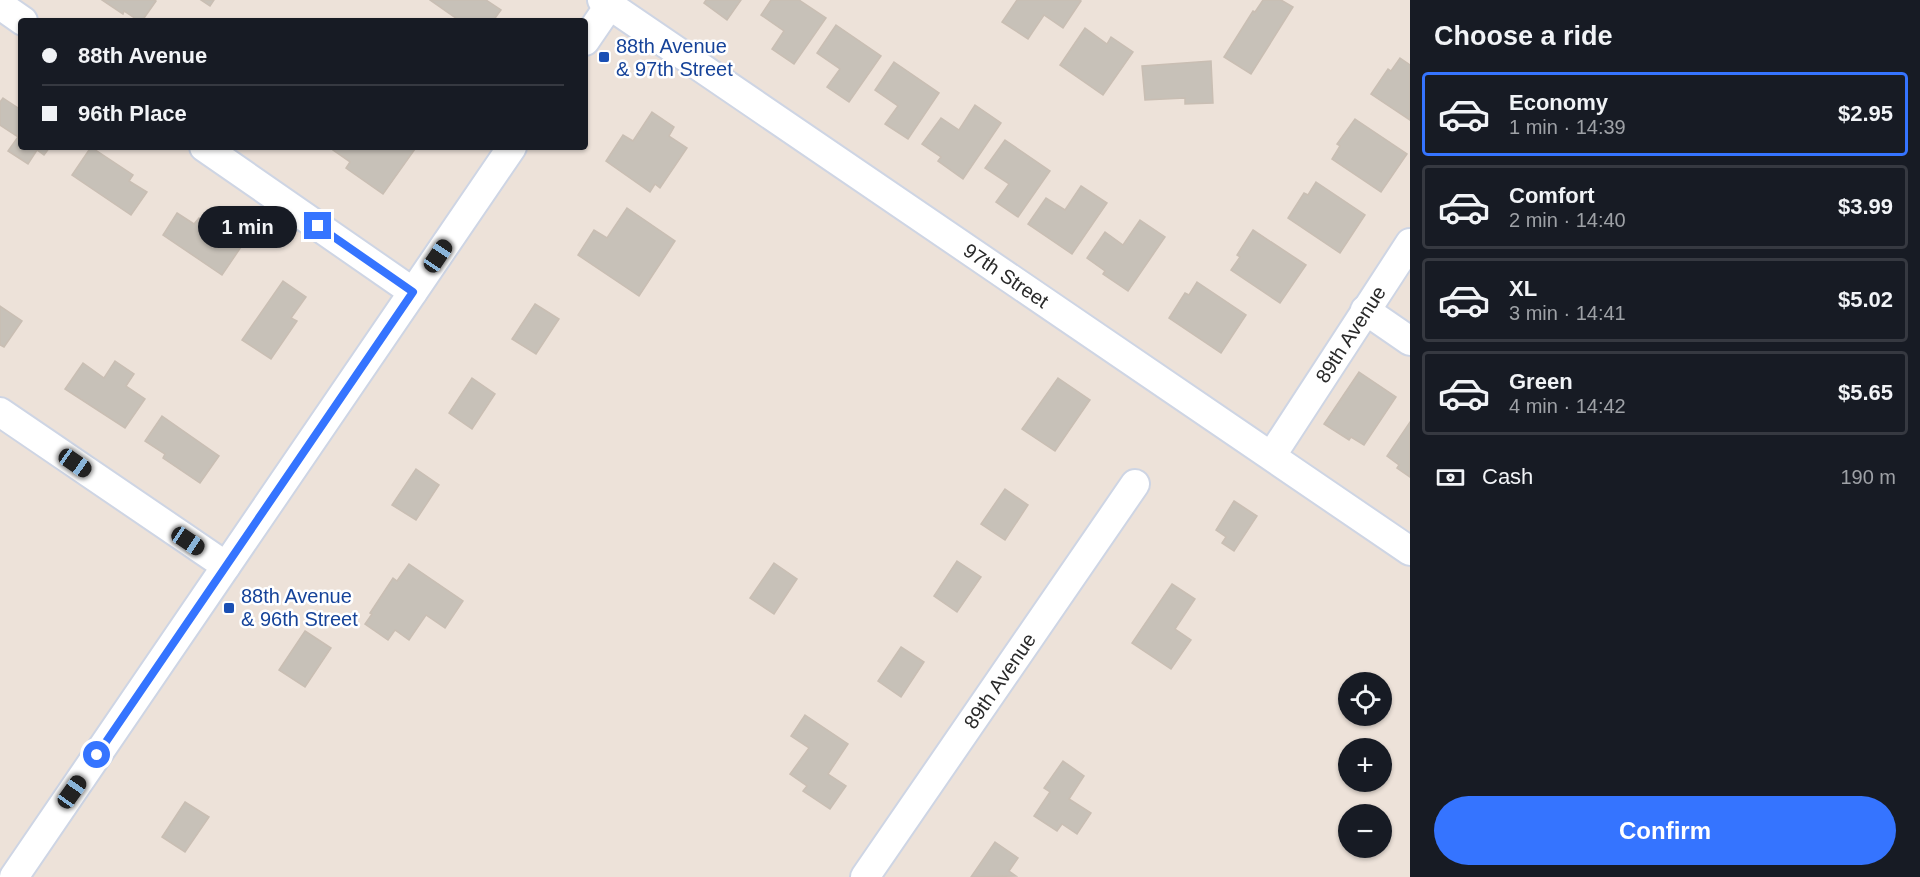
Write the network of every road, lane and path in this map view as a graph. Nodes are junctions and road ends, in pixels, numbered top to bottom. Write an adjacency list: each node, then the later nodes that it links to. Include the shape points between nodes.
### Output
1 (608, 2): 4 (street); 12 (street, 97th Street)
2 (0, 5): 3 (street)
3 (19, 18)
4 (588, 36)
5 (208, 150): 8 (street)
6 (510, 150): 8 (street)
7 (1410, 243): 9 (street, 89th Avenue)
8 (413, 292): 15 (street)
9 (1365, 310): 10 (street); 12 (street, 89th Avenue)
10 (1410, 341)
11 (0, 412): 15 (street)
12 (1272, 455): 14 (street, 97th Street)
13 (1135, 484): 17 (street, 89th Avenue)
14 (1410, 551)
15 (226, 566): 16 (street)
16 (14, 877)
17 (865, 877)

